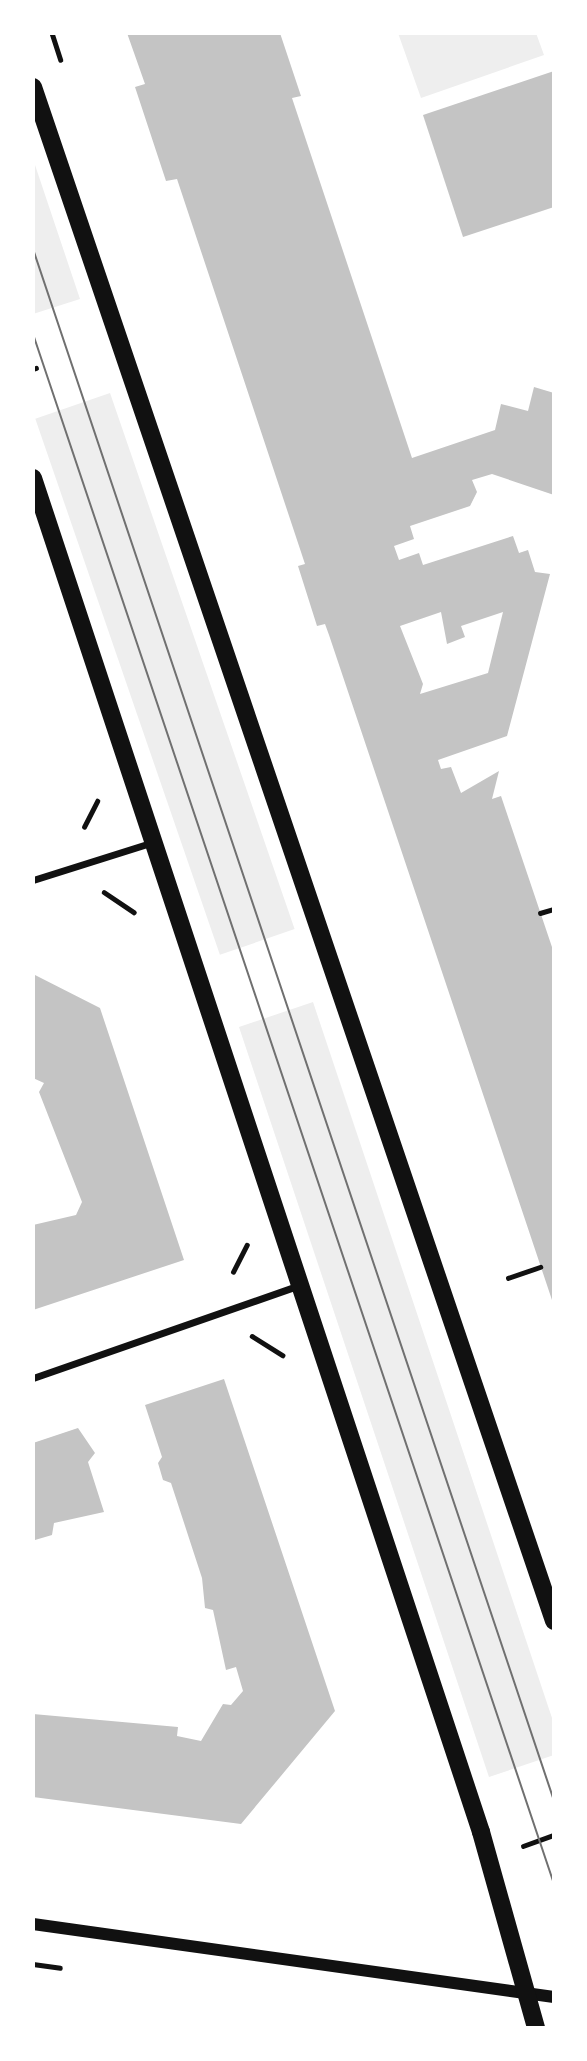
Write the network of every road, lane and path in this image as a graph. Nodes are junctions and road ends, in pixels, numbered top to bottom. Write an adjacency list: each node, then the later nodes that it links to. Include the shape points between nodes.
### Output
1 (33, 87): 11 (main road)
2 (34, 480): 3 (main road)
3 (150, 843): 4 (street); 9 (main road)
4 (33, 880)
5 (554, 909): 6 (path)
6 (540, 913)
7 (540, 1267): 8 (path)
8 (508, 1278)
9 (297, 1286): 10 (street); 15 (main road, via 481,1832)
10 (33, 1378)
11 (554, 1621)
12 (554, 1835): 13 (path)
13 (512, 1850)
14 (33, 1924): 15 (street)
15 (526, 1993): 16 (street); 17 (main road)
16 (554, 1997)
17 (536, 2028)

